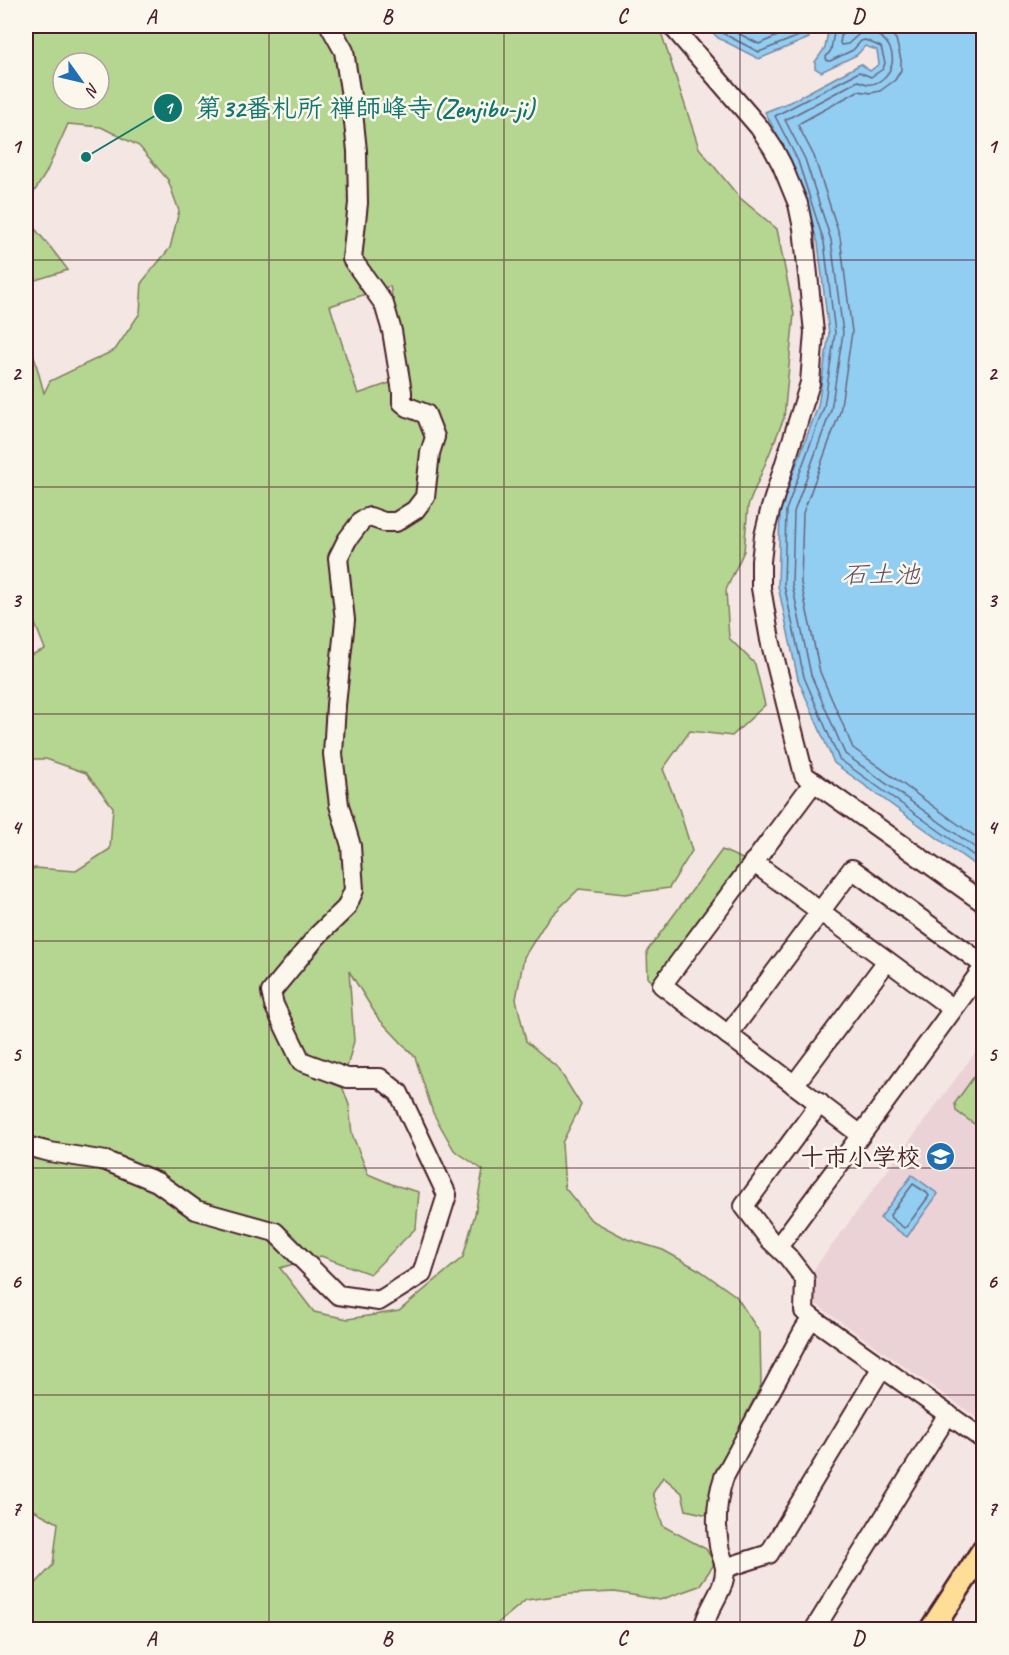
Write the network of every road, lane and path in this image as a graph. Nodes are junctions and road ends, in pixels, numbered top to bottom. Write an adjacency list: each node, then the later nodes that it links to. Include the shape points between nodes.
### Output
1 (330, 26): 14 (street, via 344,51 357,151 358,203 352,259 384,303 394,341 402,402 426,414 435,437 425,497 415,510 396,522 370,517 362,520 338,558 345,620 333,754 339,805 351,846 354,890 346,908 271,992 301,1061 347,1078 380,1078 399,1093 447,1195 422,1274 379,1301 338,1295 275,1232 196,1210 157,1182 106,1161)
2 (672, 26): 3 (street, via 759,127 782,165 798,204 812,311 813,357 805,403 764,536 761,588 804,775)
3 (814, 782): 4 (street); 5 (street)
4 (753, 862): 6 (street); 10 (street, via 662,985)
5 (984, 903)
6 (820, 913): 7 (street); 8 (street, via 852,869); 10 (street)
7 (886, 961): 9 (street); 11 (street)
8 (984, 966): 9 (street)
9 (953, 1009): 13 (street)
10 (728, 1035): 11 (street)
11 (794, 1084): 12 (street)
12 (820, 1103): 13 (street); 15 (street, via 744,1206)
13 (861, 1135): 15 (street)
14 (26, 1146)
15 (778, 1247): 16 (street, via 805,1279 804,1311)
16 (812, 1318): 17 (street); 21 (street, via 724,1476 717,1503 717,1526)
17 (882, 1367): 18 (street); 21 (street, via 769,1554)
18 (948, 1414): 19 (street); 23 (street)
19 (984, 1440)
20 (984, 1549): 24 (main road)
21 (725, 1568): 22 (street)
22 (703, 1629)
23 (814, 1629)
24 (931, 1629)

